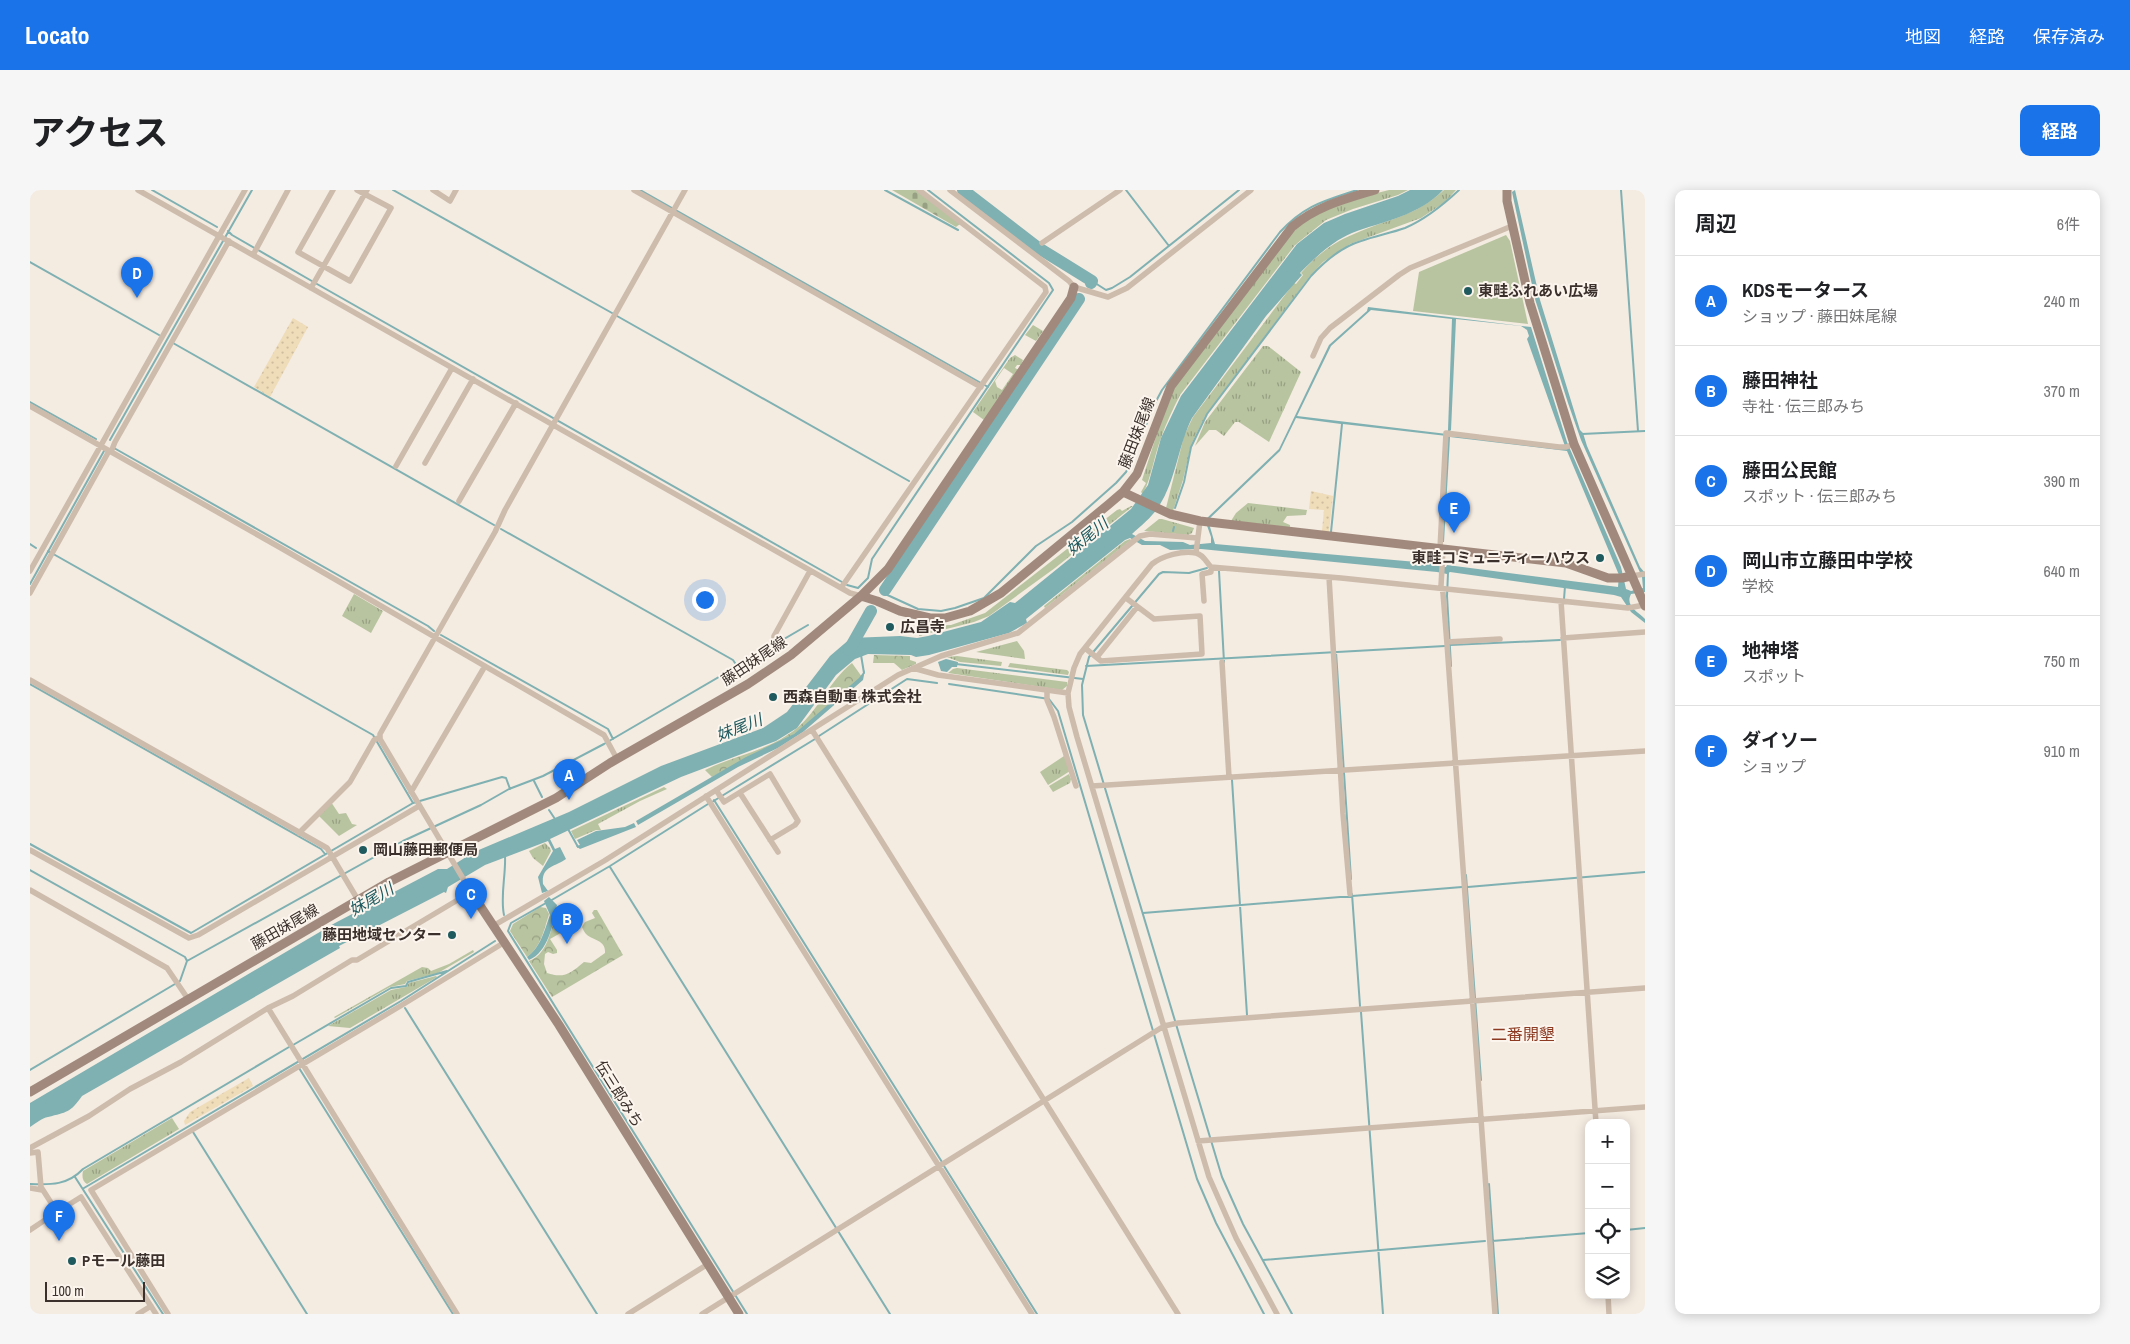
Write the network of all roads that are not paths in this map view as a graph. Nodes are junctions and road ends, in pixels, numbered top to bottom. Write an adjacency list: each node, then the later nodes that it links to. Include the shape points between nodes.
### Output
1 (138, 190): 19 (street)
2 (245, 190): 19 (street)
3 (288, 190): 21 (street)
4 (333, 190): 22 (street, via 298,252)
5 (357, 190): 16 (street)
6 (433, 190): 7 (street, via 450,201)
7 (456, 190)
8 (634, 190): 17 (street)
9 (685, 190): 17 (street)
10 (919, 190): 28 (street, via 1047,290)
11 (950, 190): 24 (street)
12 (1120, 190): 20 (street)
13 (1251, 190): 24 (street, via 1120,293 1104,297)
14 (1376, 190): 36 (street, 藤田妹尾線, via 1333,202 1312,212 1283,237 1171,386 1140,467)
15 (1507, 190): 18 (street)
16 (366, 192): 22 (street); 22 (street, via 391,208 359,266 350,281)
17 (674, 210): 28 (street); 31 (street)
18 (1512, 226): 25 (street, via 1399,275 1330,328 1321,338); 32 (street)
19 (223, 238): 21 (street); 33 (street); 33 (street, via 115,442)
20 (1042, 243)
21 (255, 251): 23 (street)
22 (324, 266): 23 (street)
23 (313, 284): 26 (street)
24 (1074, 287): 49 (street, via 1071,298 901,551 874,585)
25 (1313, 356)
26 (452, 368): 27 (street); 35 (street)
27 (473, 380): 29 (street); 34 (street)
28 (982, 385): 46 (street)
29 (516, 403): 31 (street); 37 (street)
30 (30, 406): 33 (street)
31 (555, 421): 42 (street); 56 (street)
32 (1570, 446): 40 (street, via 1447,434); 43 (street)
33 (108, 449): 44 (street); 44 (street, via 52,554); 56 (street)
34 (425, 463)
35 (396, 466)
36 (1123, 492): 38 (street, via 1161,510); 49 (street, 藤田妹尾線, via 1001,593 970,611 945,618 930,618 900,612)
37 (459, 501)
38 (1200, 521): 39 (street); 40 (street)
39 (1196, 546): 41 (street); 50 (street, via 1157,560); 65 (street, via 1150,534 1140,536 1018,633 941,656)
40 (1442, 549): 43 (street, via 1566,563 1608,578); 47 (street)
41 (1211, 567): 45 (street); 51 (street, via 1211,572 1202,574)
42 (810, 571): 46 (street); 58 (street)
43 (1639, 575): 53 (street, via 1639,592)
44 (33, 577): 48 (street)
45 (1329, 577): 47 (street); 75 (street)
46 (841, 588): 49 (street)
47 (1445, 590): 52 (street); 60 (street)
48 (30, 593)
49 (860, 596): 73 (street, 藤田妹尾線, via 774,667)
50 (1128, 600): 54 (street); 61 (street)
51 (1204, 601)
52 (1564, 601): 53 (street, via 1631,608); 57 (street)
53 (1645, 605)
54 (1137, 607): 62 (street); 62 (street, via 1154,619 1200,616 1202,654 1101,660)
55 (1645, 632): 57 (street)
56 (435, 638): 64 (street); 70 (street)
57 (1565, 638): 72 (street)
58 (774, 639)
59 (1500, 639): 60 (street)
60 (1449, 643): 74 (street)
61 (1087, 649): 62 (street); 67 (street, via 1076,661)
62 (1096, 657)
63 (1222, 662): 76 (street)
64 (485, 666): 73 (street, via 604,735); 79 (street)
65 (913, 668): 68 (street); 69 (street, via 866,695)
66 (30, 680): 84 (street)
67 (1068, 693): 68 (street); 78 (street, via 1069,707)
68 (1047, 696): 77 (street)
69 (815, 735): 81 (street); 104 (street)
70 (377, 738): 79 (street); 84 (street, via 350,782)
71 (1645, 751): 72 (street)
72 (1573, 756): 74 (street); 97 (street)
73 (618, 759): 87 (street, 藤田妹尾線, via 556,798)
74 (1457, 763): 75 (street); 99 (street)
75 (1343, 770): 76 (street); 92 (street)
76 (1229, 777): 78 (street)
77 (1076, 786)
78 (1092, 786): 101 (street)
79 (411, 792): 83 (street)
80 (740, 793): 81 (street, via 724,802); 85 (street); 85 (street, via 770,774 798,821)
81 (719, 794): 82 (street)
82 (709, 800): 94 (street); 114 (street)
83 (418, 803): 87 (street); 89 (street)
84 (299, 834): 89 (street)
85 (770, 840): 88 (street)
86 (30, 850): 89 (street, via 189,938)
87 (447, 852): 91 (street); 93 (street, 藤田妹尾線)
88 (778, 852)
89 (330, 853): 93 (street)
90 (30, 890): 98 (street, via 167,968)
91 (471, 892): 94 (street, 伝三郎みち); 100 (street)
92 (1350, 894)
93 (358, 900): 98 (street, 藤田妹尾線)
94 (494, 926): 95 (street, 伝三郎みち)
95 (505, 942): 102 (street); 120 (street, 伝三郎みち)
96 (1645, 988): 97 (street)
97 (1589, 993): 99 (street); 106 (street)
98 (188, 999): 103 (street, 藤田妹尾線)
99 (1475, 1001): 101 (street); 108 (street)
100 (268, 1008): 102 (street); 109 (street)
101 (1164, 1026): 104 (street); 110 (street)
102 (300, 1064): 117 (street); 127 (street)
103 (30, 1092)
104 (1046, 1100): 114 (street); 132 (street)
105 (1645, 1107): 106 (street)
106 (1596, 1111): 107 (street); 108 (street)
107 (1596, 1119)
108 (1482, 1120): 110 (street); 134 (street)
109 (44, 1140): 111 (street); 113 (street)
110 (1198, 1140): 133 (street, via 1209,1176 1236,1238)
111 (30, 1148)
112 (30, 1152): 113 (street)
113 (38, 1152): 116 (street)
114 (942, 1164): 121 (street); 131 (street)
115 (30, 1188): 116 (street)
116 (42, 1188): 118 (street)
117 (87, 1194): 118 (street); 123 (street); 126 (street)
118 (58, 1212): 119 (street)
119 (30, 1230)
120 (708, 1264): 121 (street, 伝三郎みち); 128 (street)
121 (732, 1295): 129 (street); 130 (street, 伝三郎みち)
122 (1608, 1299): 135 (street)
123 (151, 1306): 124 (street); 125 (street)
124 (138, 1314)
125 (156, 1314)
126 (168, 1314)
127 (458, 1314)
128 (628, 1314)
129 (702, 1314)
130 (739, 1314)
131 (1032, 1314)
132 (1178, 1314)
133 (1277, 1314)
134 (1496, 1314)
135 (1609, 1314)

